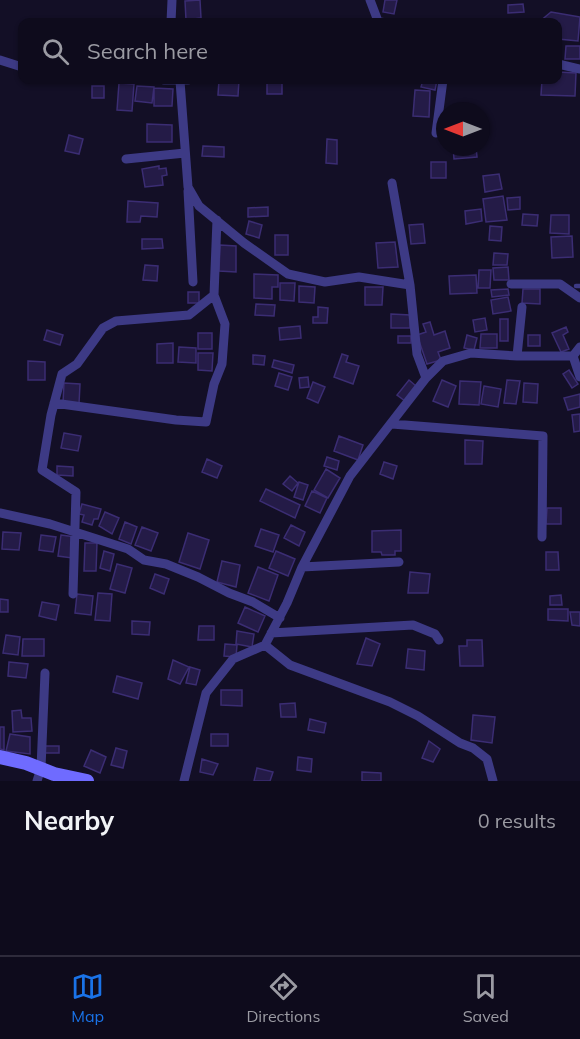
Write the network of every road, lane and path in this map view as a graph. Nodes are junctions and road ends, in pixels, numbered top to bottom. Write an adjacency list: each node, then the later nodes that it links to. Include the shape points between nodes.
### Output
1 (172, 0): 3 (street)
2 (370, 0): 4 (street)
3 (171, 18)
4 (377, 18)
5 (0, 60): 7 (street)
6 (562, 65): 8 (street)
7 (18, 66)
8 (580, 69)
9 (182, 84): 12 (street)
10 (442, 84): 11 (street)
11 (440, 102)
12 (185, 153): 13 (street); 15 (street)
13 (126, 159)
14 (392, 183): 19 (street)
15 (188, 188): 16 (street, via 199,206); 17 (street)
16 (217, 220): 19 (street, via 288,274 325,282 358,277); 20 (street)
17 (193, 282)
18 (511, 284): 21 (street, via 560,284)
19 (410, 285): 27 (street, via 417,354)
20 (214, 295): 28 (street, via 189,315 116,321 103,328 77,363 62,374); 28 (street, via 225,324 222,363 206,422)
21 (580, 298)
22 (522, 307): 24 (street)
23 (580, 347): 25 (street)
24 (517, 356): 25 (street); 27 (street, via 471,353 443,362)
25 (573, 356): 26 (street)
26 (580, 377)
27 (426, 378): 29 (street)
28 (54, 403): 31 (street, via 42,470 76,492)
29 (392, 424): 32 (street, via 543,436); 34 (street, via 350,476)
30 (0, 513): 31 (street)
31 (76, 533): 35 (street); 36 (street, via 198,577)
32 (542, 537)
33 (399, 562): 34 (street)
34 (302, 567): 36 (street)
35 (74, 594)
36 (280, 618): 37 (street)
37 (271, 633): 38 (street, via 412,625 435,634); 39 (street)
38 (439, 640)
39 (266, 645): 44 (street, via 233,659 206,693); 45 (street, via 290,665 390,702 473,748 487,759)
40 (45, 673): 42 (street)
41 (0, 757): 42 (street)
42 (39, 775): 43 (street)
43 (87, 781)
44 (184, 781)
45 (492, 781)

